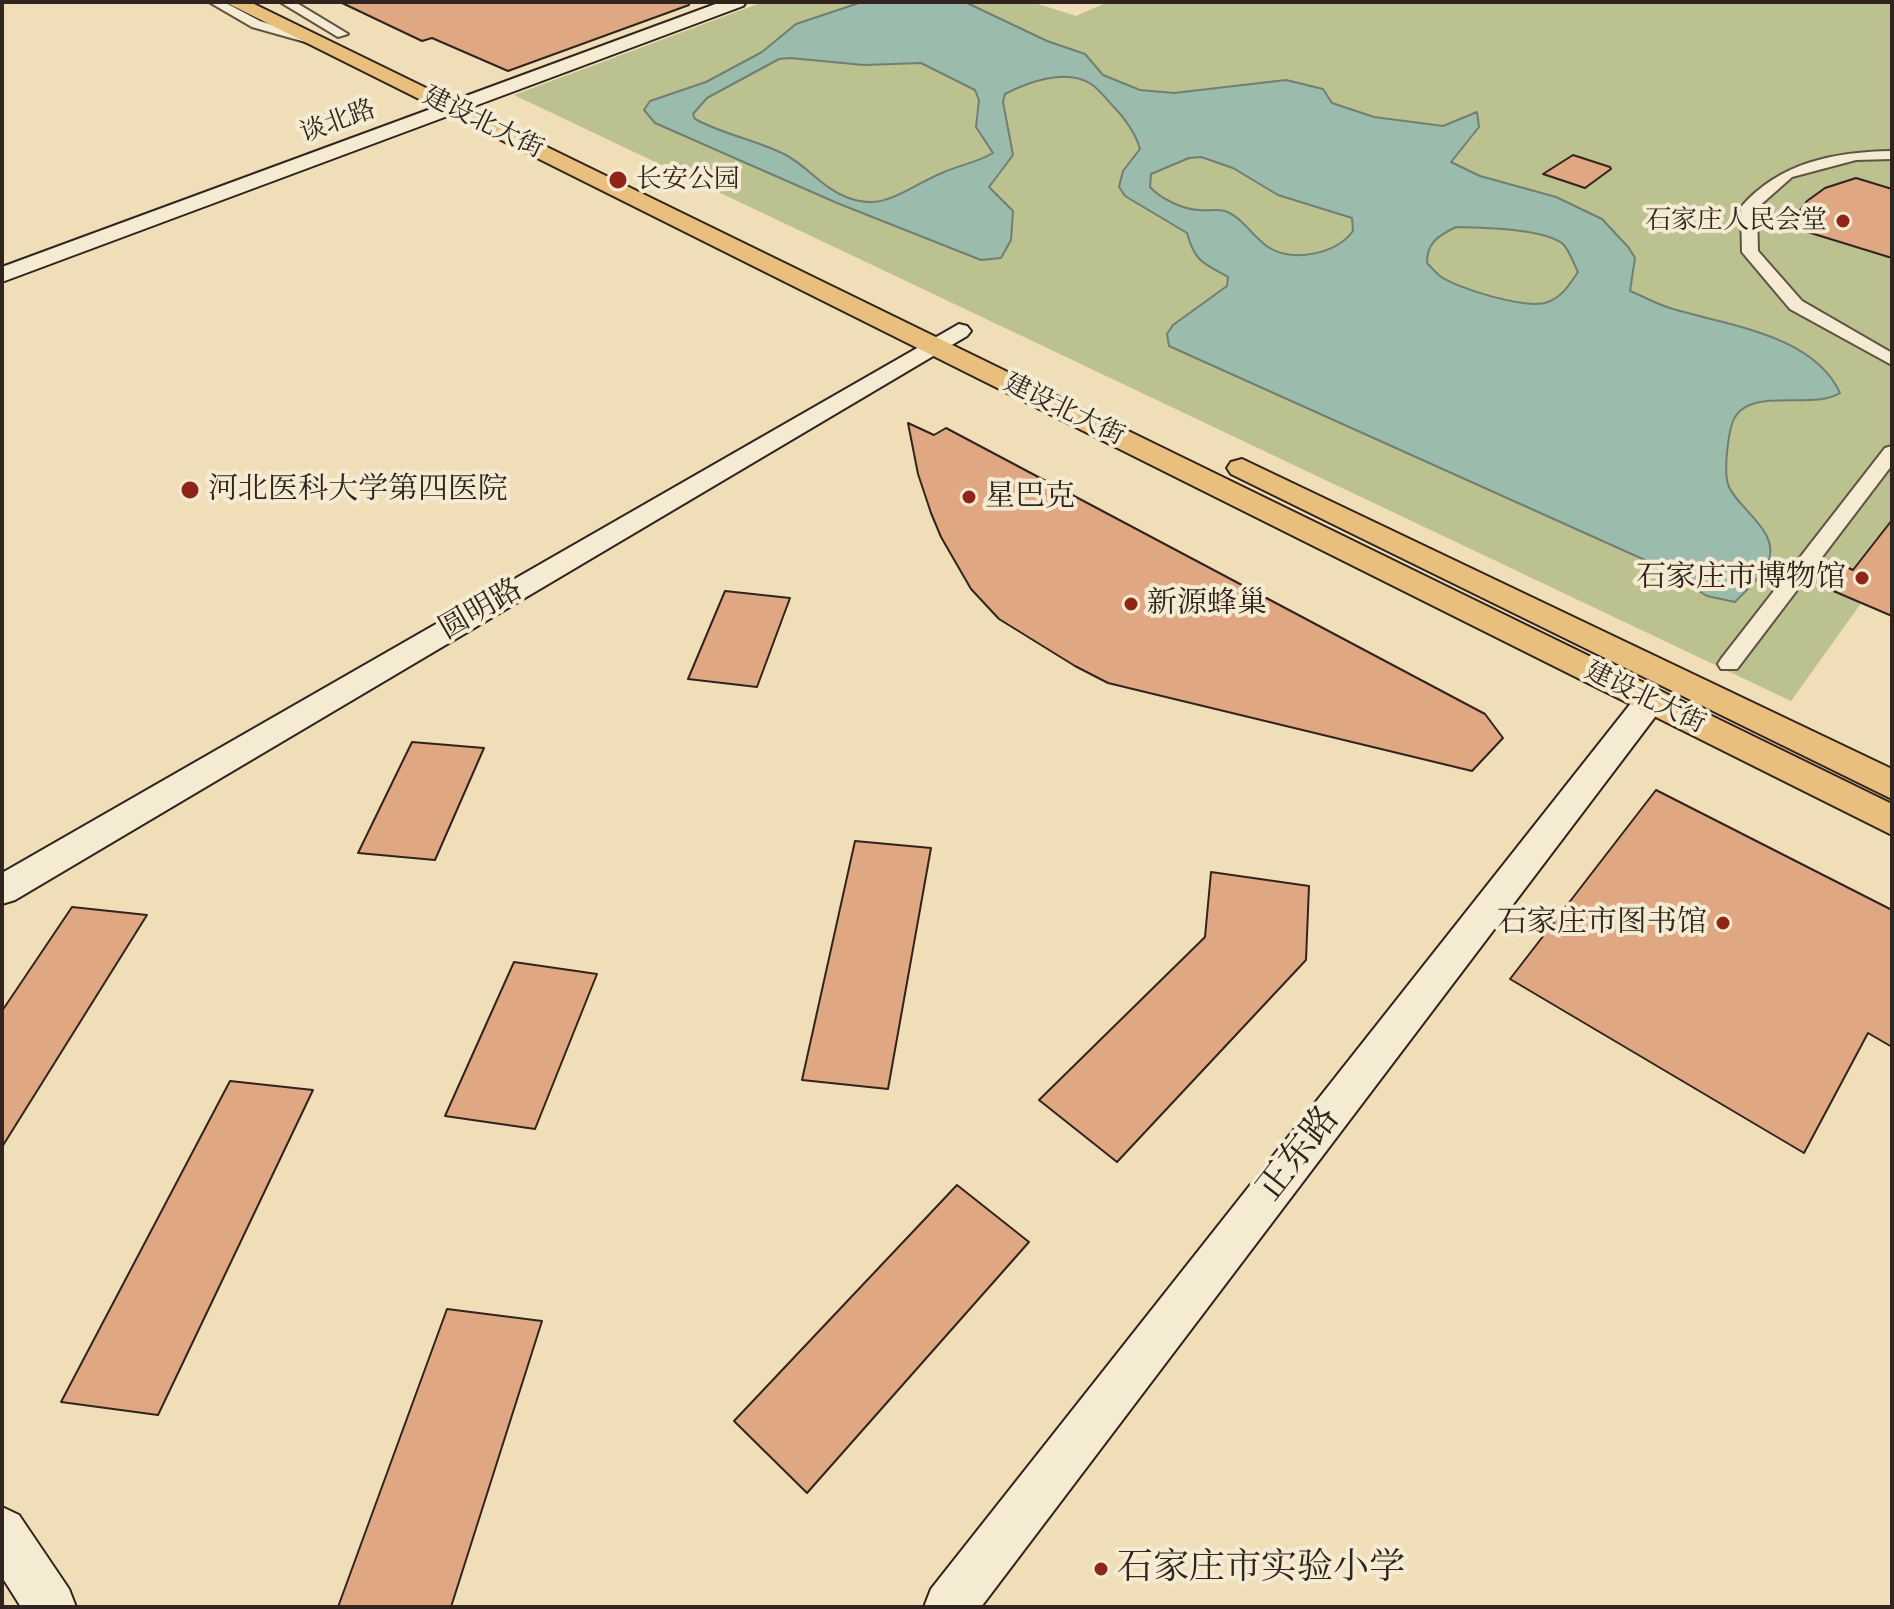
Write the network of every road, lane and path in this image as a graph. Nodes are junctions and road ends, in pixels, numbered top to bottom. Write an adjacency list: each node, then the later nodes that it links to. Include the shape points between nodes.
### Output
1 (215, 2): 6 (street, via 256,24)
2 (235, 2): 6 (main road, 建设北大街)
3 (274, 2): 6 (main road)
4 (286, 2): 6 (street)
5 (737, 2): 7 (street, 谈北路)
6 (330, 38): 7 (main road, 建设北大街)
7 (464, 103): 9 (street, 谈北路); 10 (main road, 建设北大街)
8 (1892, 155): 11 (street, via 1856,156 1787,174 1749,207 1750,252 1796,305)
9 (2, 275)
10 (947, 338): 12 (main road, 建设北大街); 16 (main road, 建设北大街); 19 (street, 圆明路)
11 (1892, 360)
12 (1159, 428)
13 (1892, 452): 15 (street)
14 (1217, 456): 17 (main road, 建设北大街)
15 (1729, 664)
16 (1650, 701): 18 (main road, 建设北大街); 22 (street, 正东路)
17 (1892, 785)
18 (1892, 821)
19 (2, 890)
20 (2, 1532): 21 (street)
21 (51, 1607)
22 (949, 1607)

